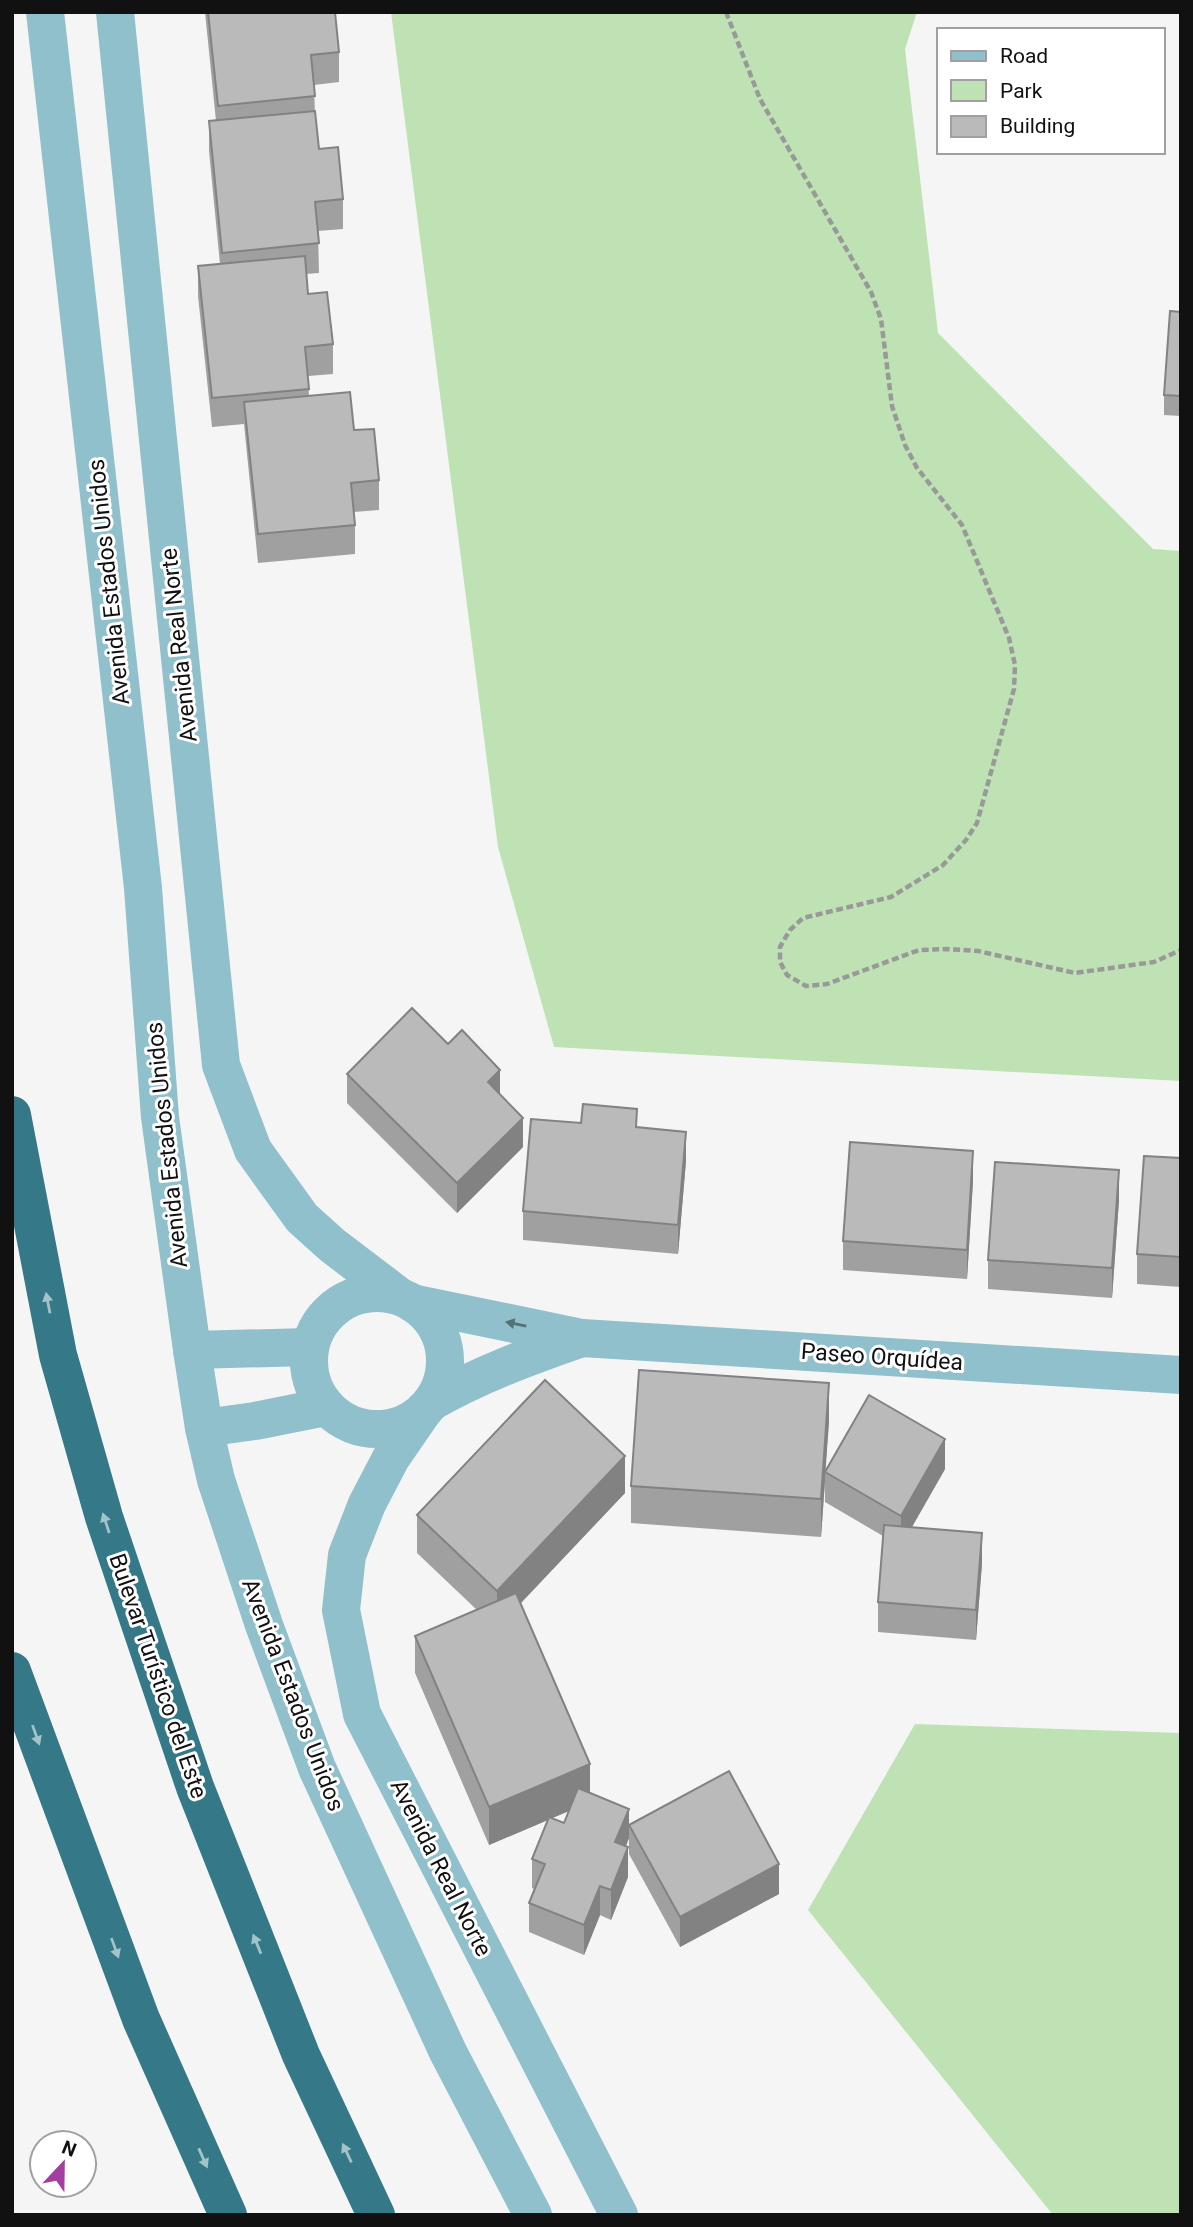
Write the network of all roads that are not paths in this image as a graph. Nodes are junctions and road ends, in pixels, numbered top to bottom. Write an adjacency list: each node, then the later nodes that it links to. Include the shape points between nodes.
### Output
1 (45, 12): 9 (street, Avenida Estados Unidos, via 143,888 160,1117)
2 (115, 12): 4 (street, Avenida Real Norte, via 221,1065 253,1150 302,1218)
3 (12, 1115): 18 (highway, Bulevar Turístico del Este, one-way to 3, via 301,2055 195,1787 108,1530 58,1355)
4 (332, 1245): 5 (street, Avenida Real Norte); 6 (street, via 336,1278)
5 (405, 1299): 6 (street, via 376,1292); 7 (street, one-way to 5); 12 (street, via 433,1321 443,1340 443,1382)
6 (332, 1308): 8 (street, via 317,1325)
7 (582, 1338): 10 (street, Paseo Orquídea); 12 (street, via 515,1361)
8 (309, 1347): 9 (street); 11 (street, via 308,1368)
9 (192, 1349): 13 (street, Avenida Estados Unidos)
10 (1181, 1375)
11 (325, 1406): 13 (street); 14 (street)
12 (428, 1406): 14 (street, via 413,1419 388,1429); 15 (street, Avenida Real Norte, via 391,1458)
13 (204, 1428): 19 (street, Avenida Estados Unidos, via 216,1480 264,1625 317,1768 448,2052)
14 (360, 1428): 15 (street, Avenida Real Norte, via 371,1466)
15 (367, 1504): 20 (street, Avenida Real Norte, via 348,1555 341,1610 362,1714)
16 (12, 1671): 17 (highway, one-way to 17, via 141,2019)
17 (229, 2215)
18 (376, 2215)
19 (533, 2215)
20 (619, 2215)

